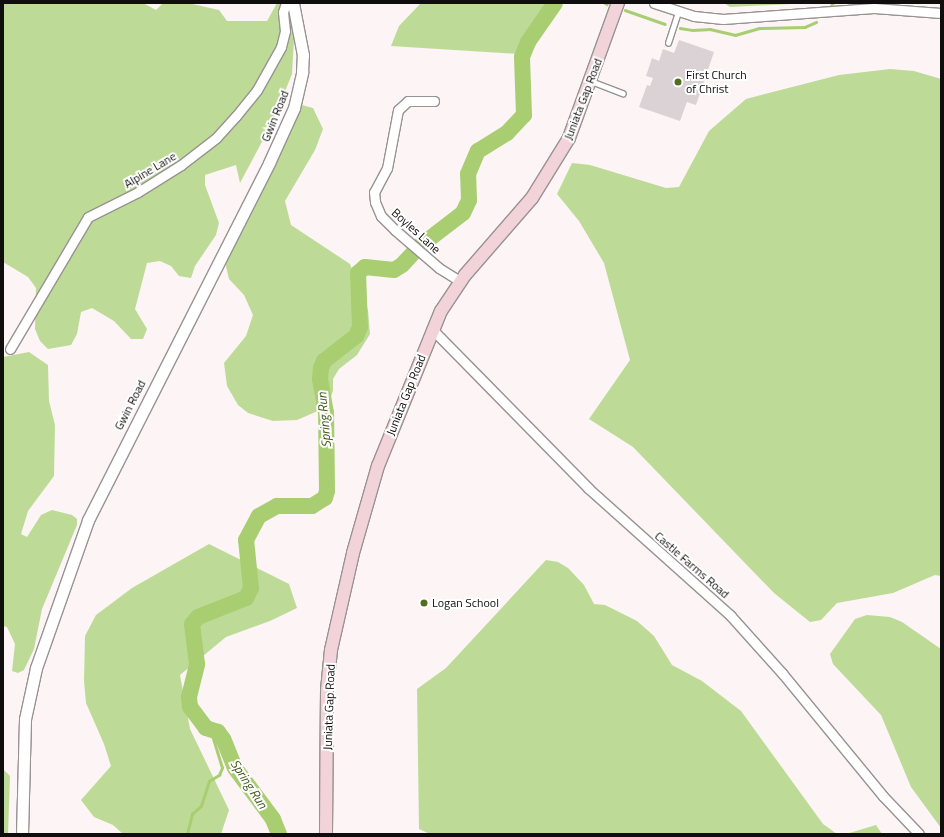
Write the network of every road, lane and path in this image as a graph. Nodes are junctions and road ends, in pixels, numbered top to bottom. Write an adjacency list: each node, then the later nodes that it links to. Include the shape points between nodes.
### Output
1 (286, 3): 13 (street, Alpine Lane, via 281,48 257,90 216,138 181,165 138,192 88,217)
2 (293, 3): 14 (street, Gwin Road, via 303,54 294,108 269,163 88,520 36,668 26,706)
3 (618, 3): 8 (main road, Juniata Gap Road)
4 (654, 3): 5 (street)
5 (678, 12): 6 (street, via 723,19 874,8); 7 (lane)
6 (941, 13)
7 (668, 43)
8 (591, 81): 9 (lane); 11 (main road, Juniata Gap Road, via 569,138 551,170 527,203)
9 (623, 94)
10 (434, 101): 11 (street, Boyles Lane, via 408,101 398,110 387,168 374,192 381,216 412,245)
11 (460, 282): 12 (main road, Juniata Gap Road)
12 (432, 329): 15 (main road, Juniata Gap Road, via 376,472 334,633 327,690); 16 (street, Castle Farms Road, via 588,488 730,615 782,672 883,796)
13 (10, 349)
14 (22, 834)
15 (326, 834)
16 (919, 834)

